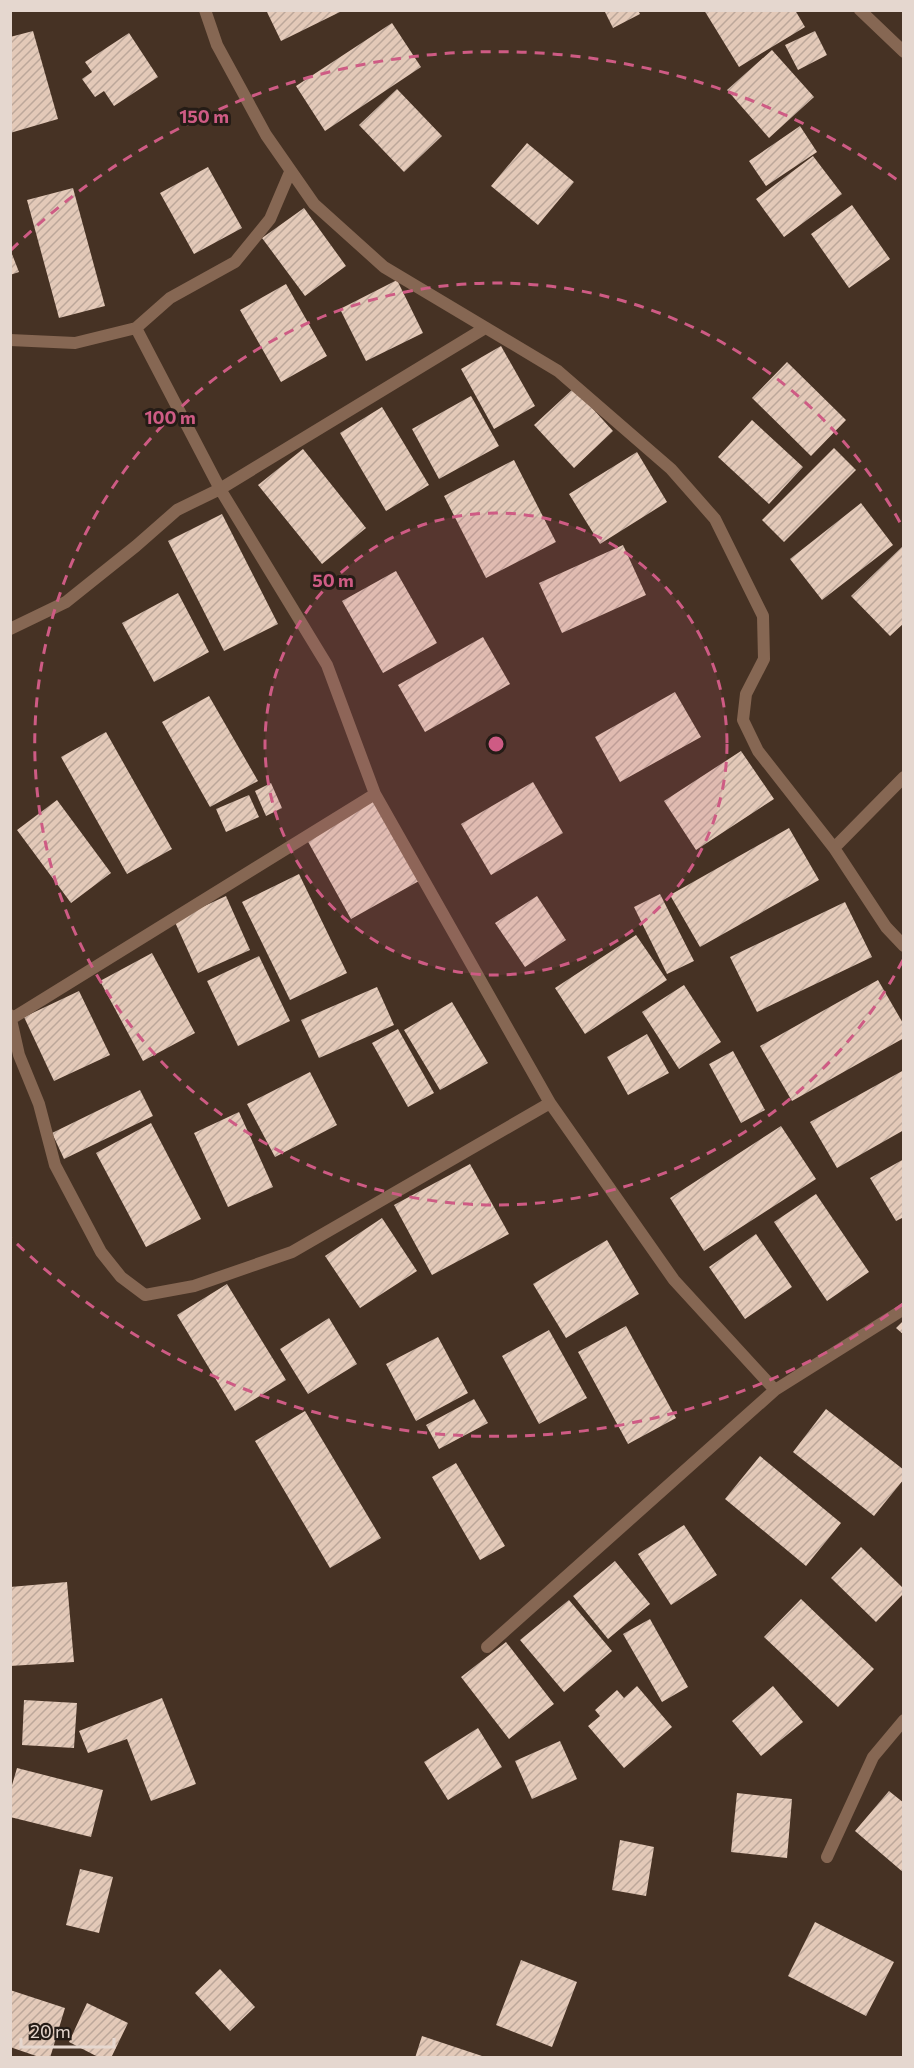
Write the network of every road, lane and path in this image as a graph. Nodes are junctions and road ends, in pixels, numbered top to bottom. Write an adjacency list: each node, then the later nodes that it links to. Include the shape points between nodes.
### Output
1 (205, 10): 4 (street, via 217,45)
2 (860, 10): 3 (street)
3 (903, 52)
4 (290, 172): 5 (street, via 270,219 236,262 170,298); 6 (street, via 314,204 384,267)
5 (136, 328): 7 (street, via 75,344); 8 (street)
6 (485, 328): 8 (street); 12 (street, via 558,371 671,469 715,519 763,616 764,659 746,694 743,720 758,751)
7 (10, 340)
8 (220, 489): 9 (street, via 177,510 66,602); 11 (street, via 327,665)
9 (10, 629)
10 (903, 777): 12 (street)
11 (375, 794): 15 (street); 16 (street)
12 (834, 849): 13 (street)
13 (903, 946)
14 (10, 1015): 15 (street)
15 (11, 1019): 16 (street, via 55,1165 101,1251 121,1277 145,1295 194,1286 292,1252)
16 (550, 1103): 18 (street, via 674,1280)
17 (903, 1310): 18 (street)
18 (775, 1390): 19 (street)
19 (487, 1647)
20 (903, 1720): 21 (street, via 873,1757)
21 (827, 1857)

